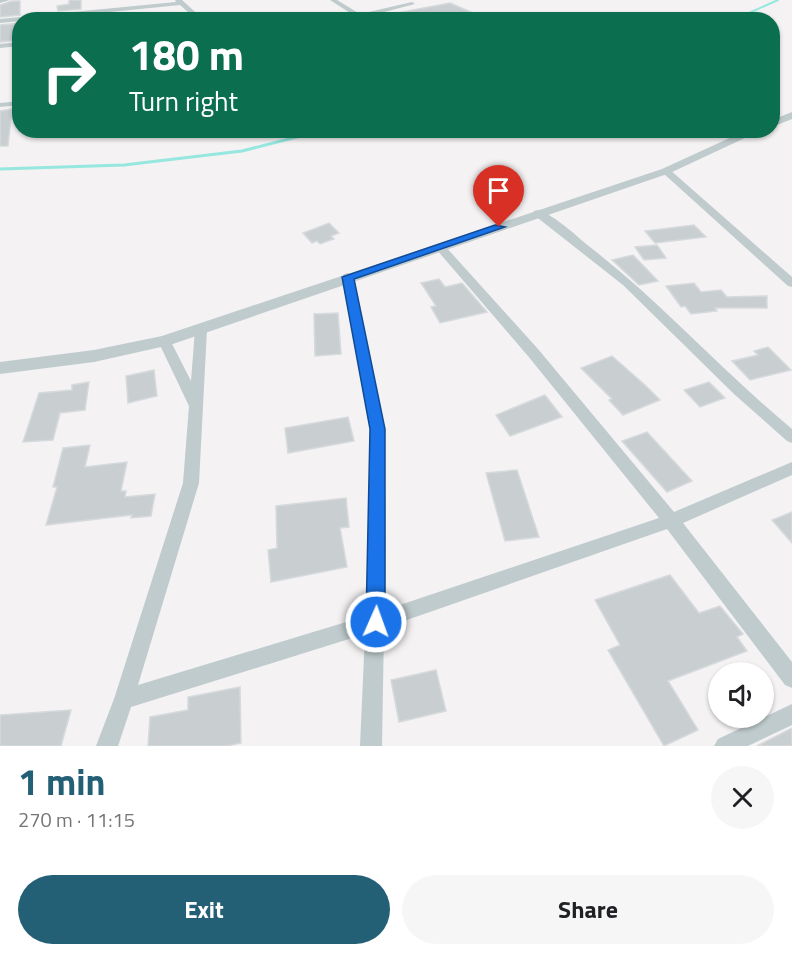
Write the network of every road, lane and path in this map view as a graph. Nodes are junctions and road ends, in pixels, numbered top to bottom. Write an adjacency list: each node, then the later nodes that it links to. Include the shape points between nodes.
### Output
1 (7, 0): 3 (street)
2 (333, 0): 8 (street)
3 (0, 1)
4 (179, 1): 6 (street); 7 (street)
5 (412, 4): 9 (street)
6 (81, 12)
7 (192, 12)
8 (352, 12)
9 (383, 12)
10 (739, 138): 11 (street)
11 (666, 171): 12 (street); 15 (street)
12 (538, 213): 13 (street); 20 (street, via 654,307 751,404)
13 (441, 248): 14 (street); 22 (street, via 586,412)
14 (348, 277): 16 (street); 23 (street, via 377,429)
15 (792, 283)
16 (201, 329): 17 (street); 19 (street)
17 (164, 341): 18 (street, via 94,356); 19 (street)
18 (0, 368)
19 (195, 404): 25 (street, via 191,483)
20 (792, 437)
21 (792, 468): 22 (street)
22 (672, 520): 23 (street); 24 (street)
23 (376, 622): 25 (street); 28 (street)
24 (792, 678)
25 (124, 699): 27 (street)
26 (792, 714): 29 (street)
27 (107, 746)
28 (371, 746)
29 (725, 746)

